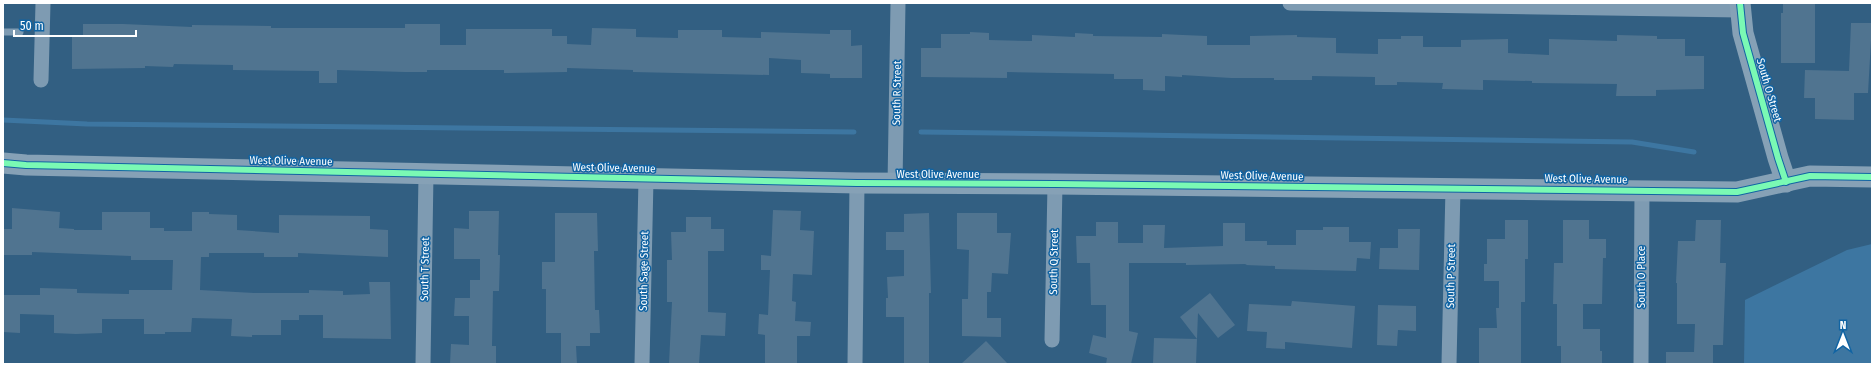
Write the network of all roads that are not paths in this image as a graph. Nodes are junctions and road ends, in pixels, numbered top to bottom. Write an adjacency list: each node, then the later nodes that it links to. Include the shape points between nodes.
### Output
1 (43, 3): 8 (street)
2 (898, 3): 15 (street, South R Street)
3 (1290, 3): 4 (street)
4 (1543, 5): 5 (street)
5 (1740, 6): 13 (street, South O Street, via 1743,33)
6 (3, 32): 7 (lane)
7 (20, 32)
8 (41, 80)
9 (3, 163): 10 (street, West Olive Avenue)
10 (426, 174): 12 (street, West Olive Avenue); 20 (street, South T Street)
11 (1872, 177): 13 (street, West Olive Avenue, via 1810,176)
12 (646, 179): 14 (street, West Olive Avenue); 21 (street, South Sage Street)
13 (1786, 182): 18 (street, West Olive Avenue, via 1737,192)
14 (857, 184): 15 (street, West Olive Avenue); 22 (street)
15 (895, 184): 16 (street, West Olive Avenue)
16 (1055, 184): 17 (street, West Olive Avenue); 19 (street, South Q Street)
17 (1453, 188): 18 (street, West Olive Avenue); 23 (street, South P Street)
18 (1642, 189): 24 (street, South O Place)
19 (1052, 340)
20 (423, 364)
21 (642, 364)
22 (855, 364)
23 (1448, 364)
24 (1641, 364)

